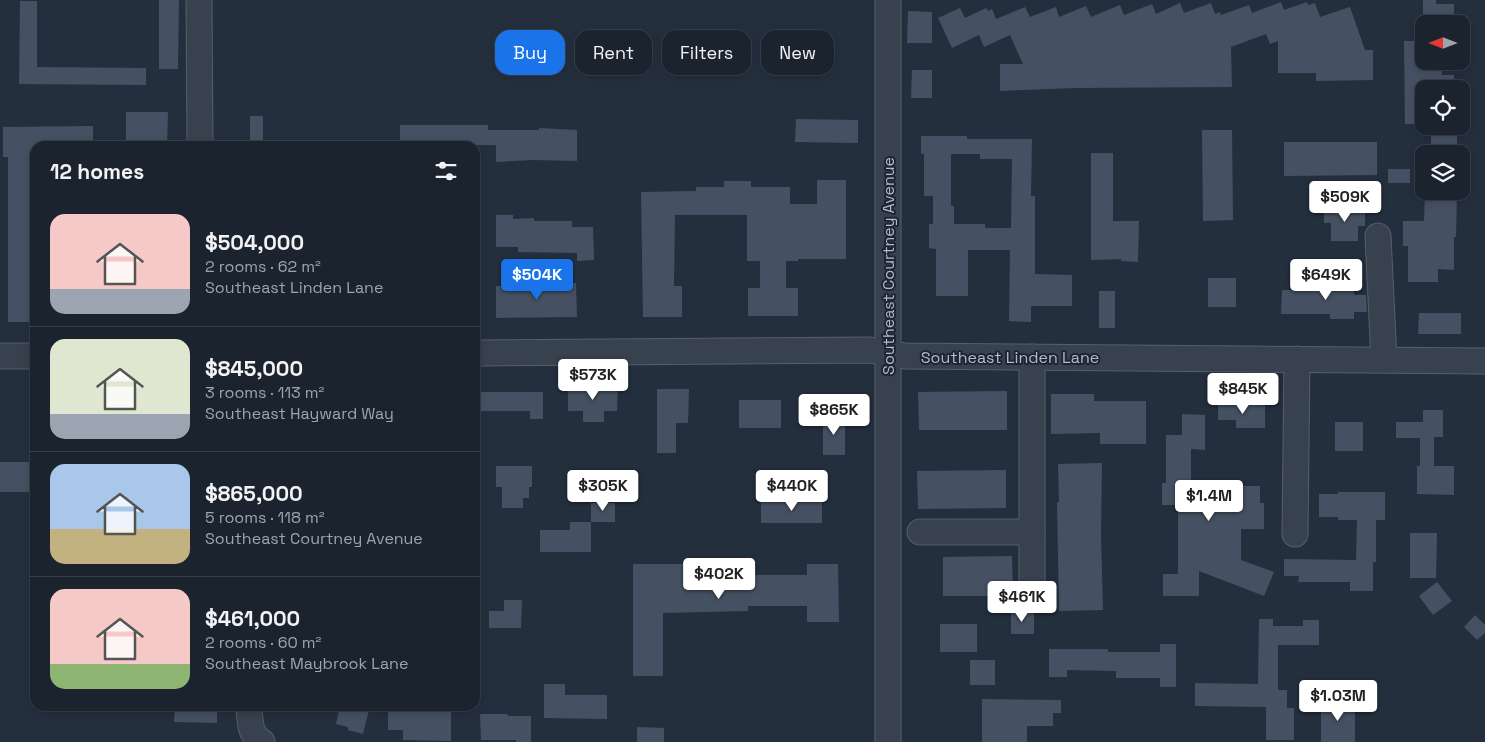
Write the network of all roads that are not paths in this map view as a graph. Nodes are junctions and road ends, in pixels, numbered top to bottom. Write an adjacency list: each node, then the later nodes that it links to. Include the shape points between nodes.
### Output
1 (199, 0): 3 (street)
2 (888, 0): 6 (street, Southeast Courtney Avenue)
3 (200, 141)
4 (1378, 236): 11 (street)
5 (480, 353): 6 (street, Southeast Linden Lane, via 870,350)
6 (888, 353): 9 (street, Southeast Linden Lane, via 905,356); 19 (street, Southeast Courtney Avenue)
7 (0, 356): 8 (street)
8 (30, 356)
9 (1032, 357): 10 (street, Southeast Linden Lane); 14 (street)
10 (1297, 359): 11 (street, Southeast Linden Lane); 15 (street)
11 (1384, 360): 12 (street, Southeast Linden Lane)
12 (1485, 361)
13 (920, 532): 14 (street)
14 (1032, 532): 16 (street)
15 (1295, 534)
16 (1032, 599)
17 (249, 711): 18 (street, via 250,727)
18 (262, 742)
19 (888, 742)

